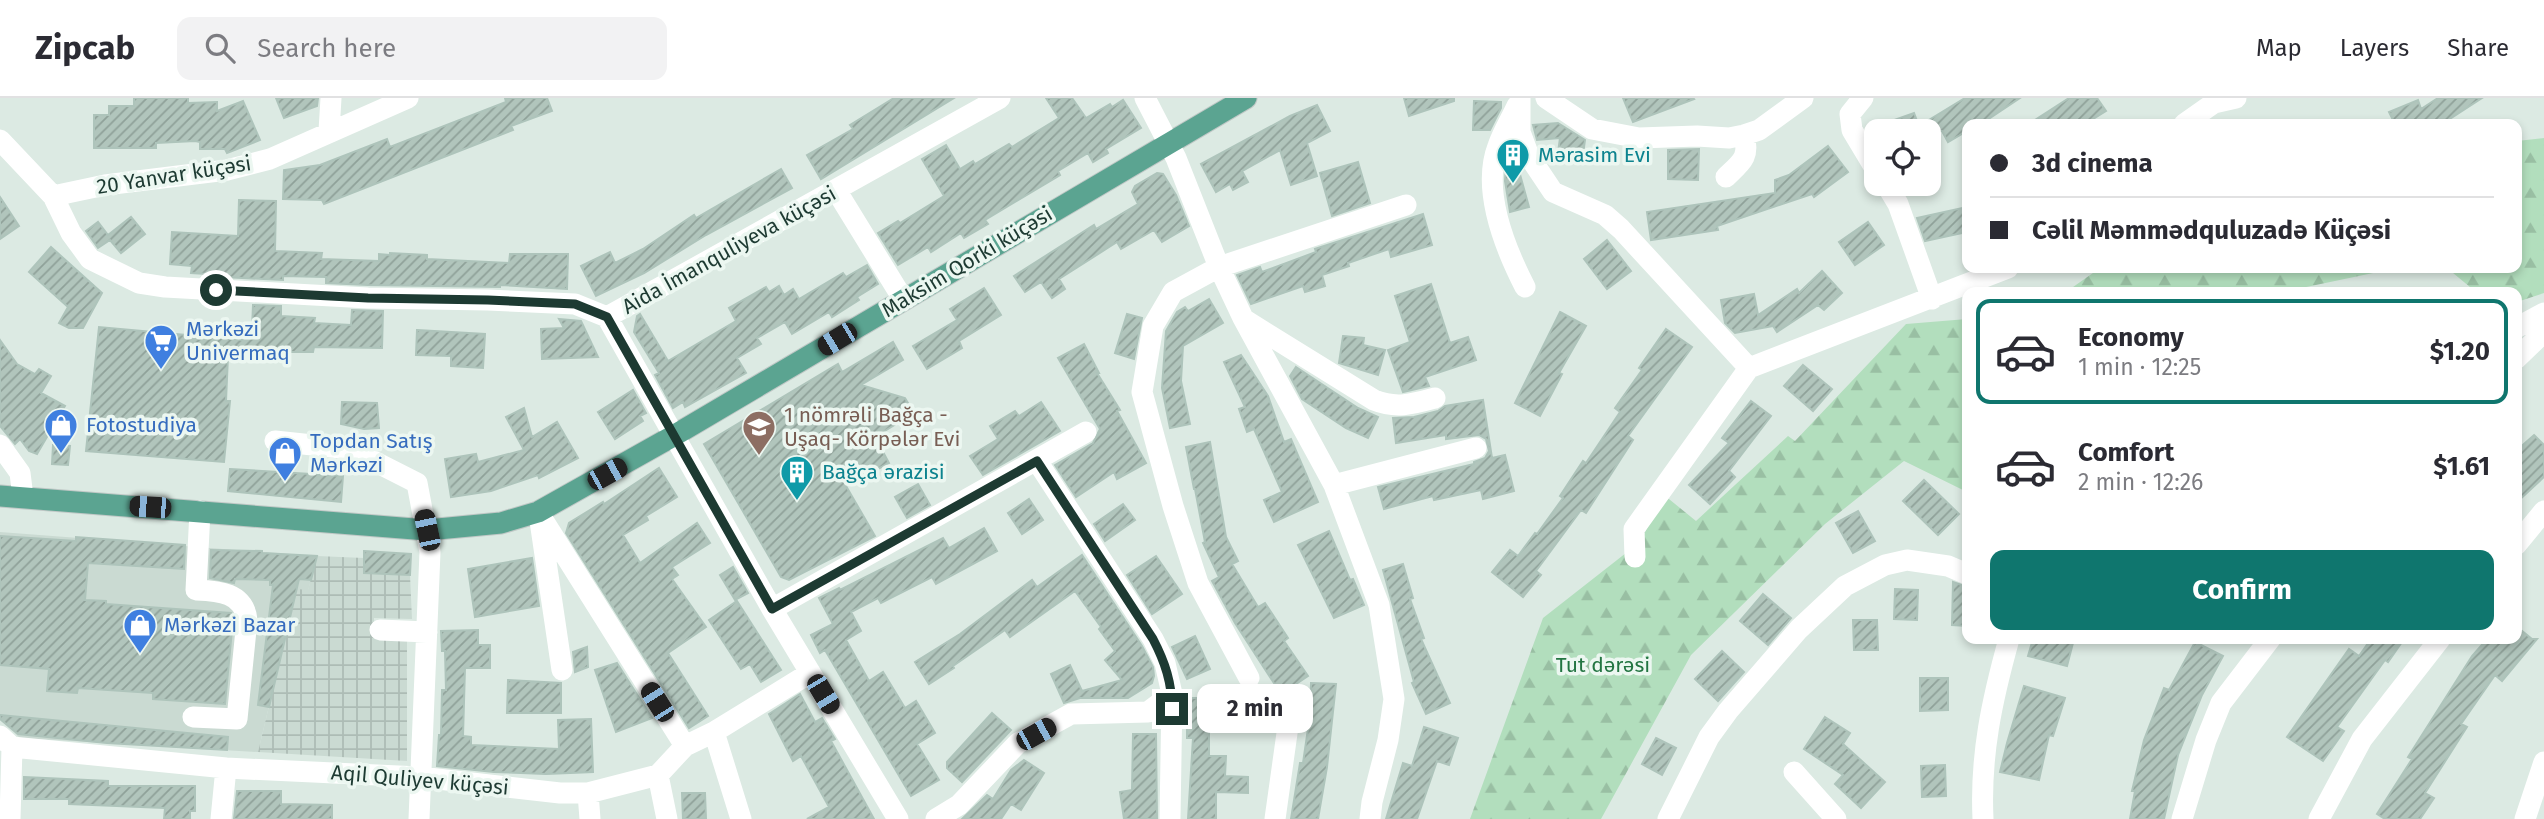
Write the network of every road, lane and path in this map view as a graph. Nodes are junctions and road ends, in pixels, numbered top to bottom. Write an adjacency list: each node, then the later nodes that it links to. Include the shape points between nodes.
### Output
1 (331, 98): 12 (street)
2 (408, 98): 12 (street, 20 Yanvar küçəsi)
3 (1000, 98): 18 (street, Aida İmanquliyeva küçəsi)
4 (1145, 98): 15 (street)
5 (1246, 98): 15 (main road, Maksim Qorki küçəsi)
6 (1803, 98): 13 (street, via 1759,130)
7 (1863, 98): 16 (street, via 1850,114)
8 (2236, 98): 11 (street, via 2214,103)
9 (1552, 99): 13 (street, via 1592,129 1639,138)
10 (1520, 100): 24 (street, via 1497,147 1493,169 1495,207 1506,250); 33 (street, via 1520,132 1529,156 1553,192 1605,215 1621,229)
11 (2191, 119)
12 (329, 131): 19 (street, 20 Yanvar küçəsi, via 270,159 227,170)
13 (1744, 135): 17 (street, via 1748,149)
14 (0, 141): 19 (street, Aida İmanquliyeva küçəsi)
15 (1168, 143): 22 (street); 25 (main road, Maksim Qorki küçəsi)
16 (1864, 153)
17 (1726, 177)
18 (836, 190): 25 (street); 28 (street, Aida İmanquliyeva küçəsi)
19 (53, 196): 28 (street, Aida İmanquliyeva küçəsi, via 90,259 139,283 368,298 575,304)
20 (1893, 196): 26 (street)
21 (1406, 205): 22 (street)
22 (1219, 267): 29 (street); 59 (street, via 1173,292 1153,326 1142,392 1198,583)
23 (1996, 273): 26 (street)
24 (1525, 287)
25 (903, 299): 36 (main road, Maksim Qorki küçəsi)
26 (1932, 299): 33 (street)
27 (2544, 313): 30 (street)
28 (607, 317): 36 (street)
29 (1243, 318): 34 (street, via 1374,400 1402,406); 41 (street)
30 (2522, 325)
31 (2544, 332): 32 (street)
32 (2522, 353)
33 (1749, 368): 49 (street, via 1634,528)
34 (1435, 398)
35 (1086, 432): 40 (street)
36 (675, 436): 46 (main road, Maksim Qorki küçəsi); 51 (street)
37 (275, 441): 47 (street, Aqil Quliyev küçəsi, via 350,449 417,483)
38 (0, 446): 43 (street, via 20,473)
39 (1476, 448): 41 (street)
40 (1037, 461): 51 (street); 60 (street, via 1153,639 1166,663)
41 (1334, 485): 82 (street, via 1379,605 1394,699)
42 (0, 496): 43 (main road, Maksim Qorki küçəsi)
43 (23, 497): 44 (main road, Maksim Qorki küçəsi)
44 (201, 511): 47 (main road, Maksim Qorki küçəsi); 61 (street, via 196,590 225,592 246,611 247,620 237,719)
45 (2544, 511): 48 (street)
46 (538, 512): 47 (main road, Maksim Qorki küçəsi, via 501,523); 57 (street); 65 (street)
47 (427, 530): 53 (street, Aqil Quliyev küçəsi)
48 (2522, 538)
49 (1634, 557)
50 (1962, 571): 83 (street, via 1907,561 1885,565 1845,586 1799,629 1728,711 1709,737)
51 (772, 609): 58 (street)
52 (380, 630): 53 (street)
53 (426, 632): 70 (street, Aqil Quliyev küçəsi)
54 (2008, 644): 85 (street, via 1992,699 1982,772)
55 (2266, 644): 86 (street, via 2221,703)
56 (2436, 644): 87 (street, via 2362,738)
57 (562, 670)
58 (810, 673): 63 (street); 78 (street)
59 (1249, 678)
60 (1172, 694): 79 (street, via 1148,712 1071,714 1018,743 959,805); 80 (street)
61 (193, 717)
62 (1289, 719): 81 (street)
63 (714, 732): 65 (street); 77 (street)
64 (6, 741): 67 (street, Aqil Quliyev küçəsi); 72 (street)
65 (685, 746): 69 (street)
66 (2544, 762): 88 (street)
67 (226, 768): 70 (street, Aqil Quliyev küçəsi); 73 (street)
68 (1794, 772): 84 (street)
69 (658, 775): 71 (street, Aqil Quliyev küçəsi); 76 (street)
70 (420, 777): 71 (street, Aqil Quliyev küçəsi); 74 (street, Aqil Quliyev küçəsi)
71 (588, 793): 75 (street)
72 (10, 819)
73 (221, 819)
74 (419, 819)
75 (590, 819)
76 (667, 819)
77 (741, 819)
78 (898, 819)
79 (936, 819)
80 (1170, 819)
81 (1275, 819)
82 (1370, 819)
83 (1668, 819)
84 (1836, 819)
85 (1983, 819)
86 (2182, 819)
87 (2319, 819)
88 (2525, 819)

